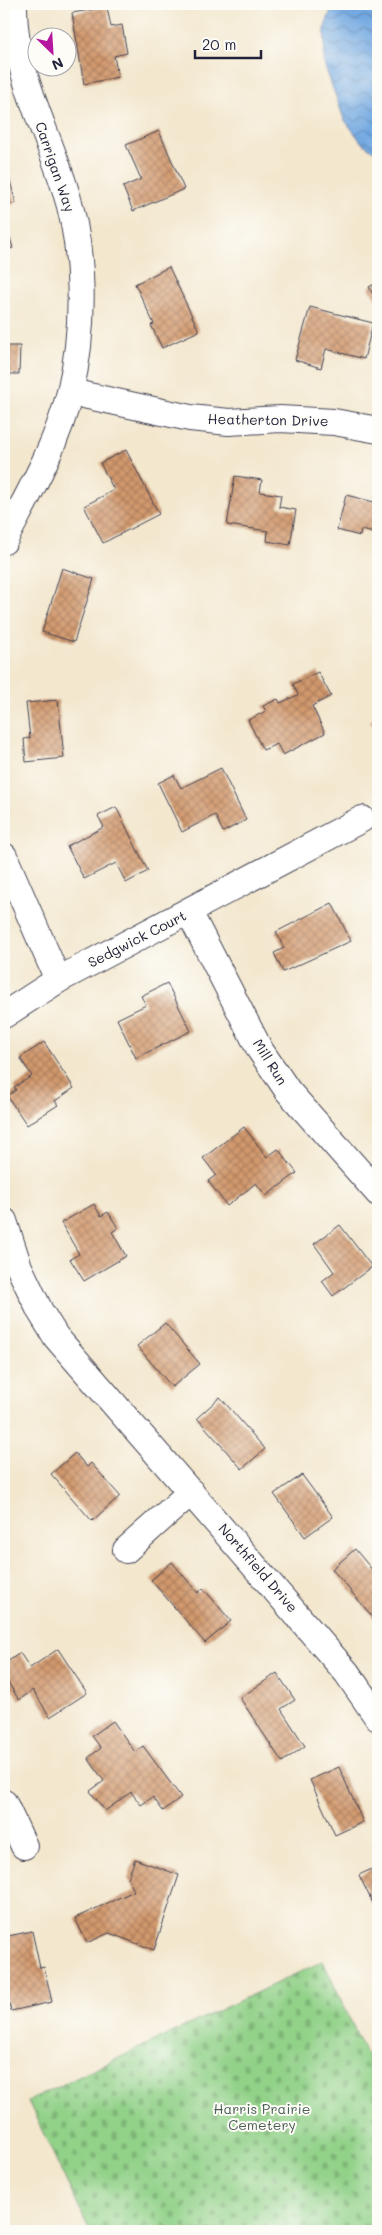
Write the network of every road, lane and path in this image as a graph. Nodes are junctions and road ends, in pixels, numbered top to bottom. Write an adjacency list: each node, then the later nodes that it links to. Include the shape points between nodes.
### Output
1 (14, 4): 2 (street, Carrigan Way, via 21,64 31,100 66,191 77,239 81,283 79,328)
2 (70, 392): 3 (street, Heatherton Drive, via 190,418 229,422 334,422); 4 (street, Carrigan Way, via 37,478)
3 (378, 430)
4 (4, 541)
5 (362, 819): 7 (street, Sedgwick Court)
6 (4, 856): 8 (street)
7 (189, 912): 8 (street, Sedgwick Court); 10 (street, Mill Run, via 260,1050 288,1091)
8 (58, 980): 9 (street, Sedgwick Court)
9 (4, 1015)
10 (378, 1193)
11 (4, 1221): 12 (street, Northfield Drive, via 19,1267 56,1337)
12 (191, 1492): 13 (street); 14 (street, Northfield Drive, via 348,1673)
13 (126, 1550)
14 (378, 1718)
15 (4, 1803): 16 (street)
16 (24, 1846)

